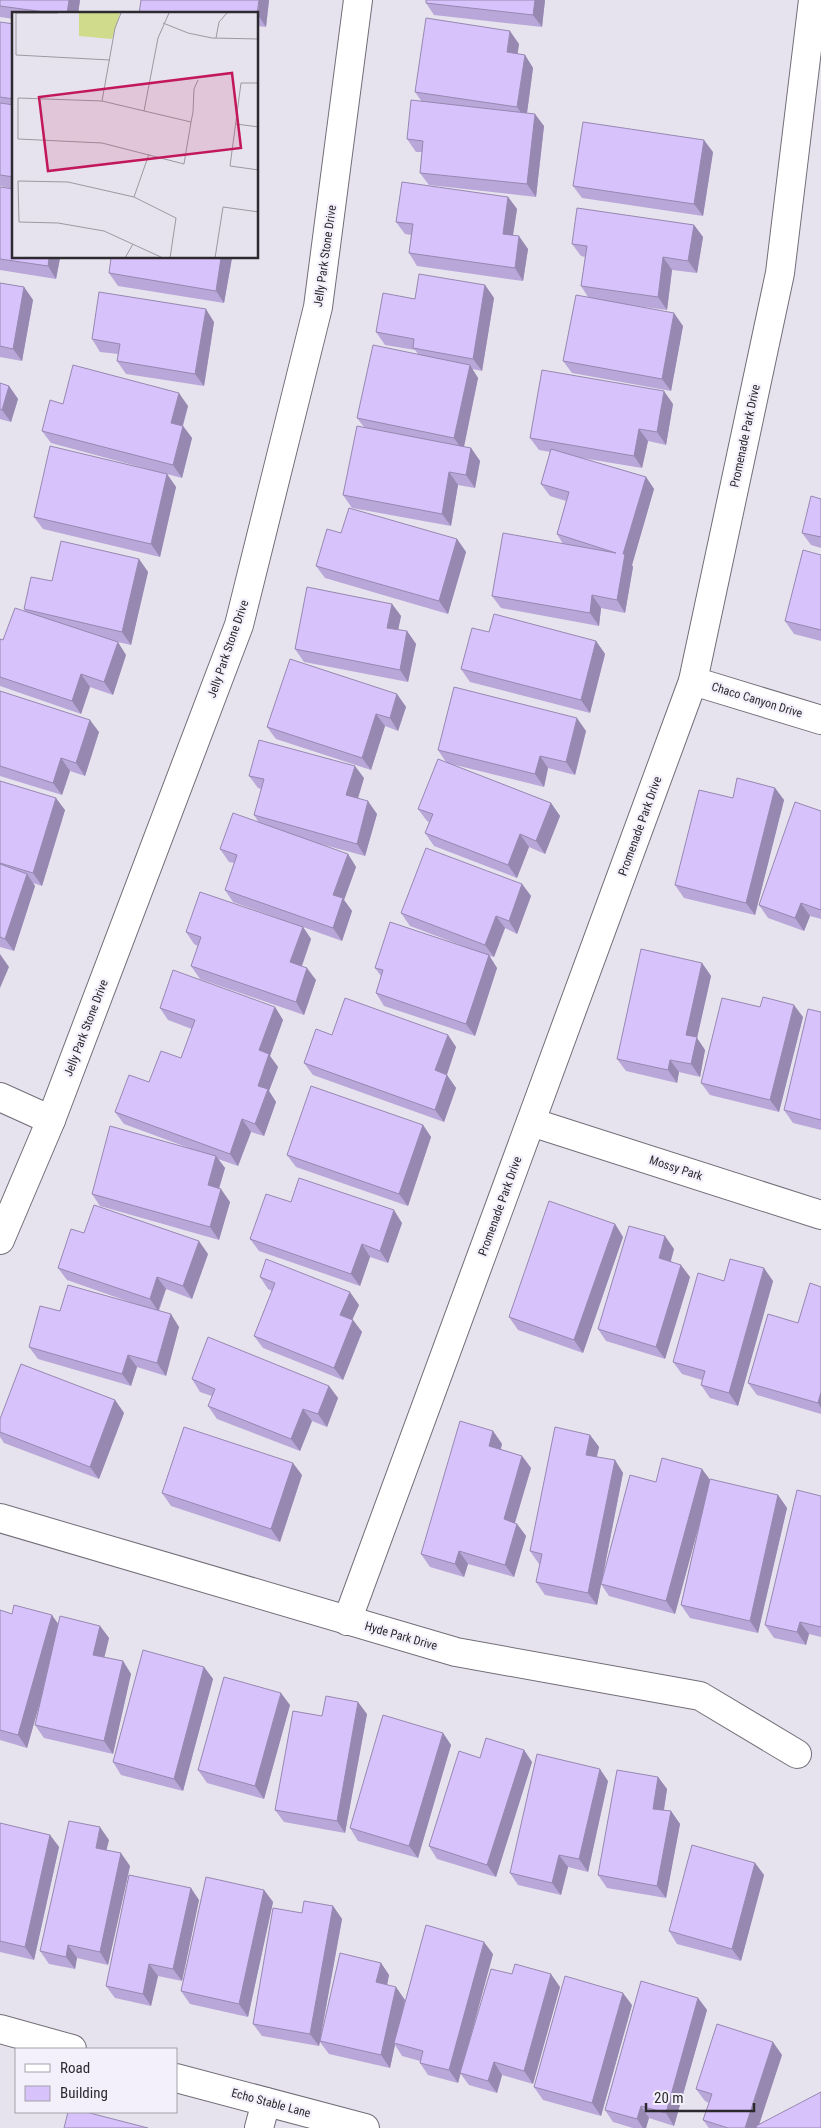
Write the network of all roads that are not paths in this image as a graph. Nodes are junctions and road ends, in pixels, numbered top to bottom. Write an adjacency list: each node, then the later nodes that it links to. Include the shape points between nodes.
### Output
1 (358, 0): 6 (street, Jelly Park Stone Drive, via 318,307 238,625)
2 (813, 0): 3 (street, Promenade Park Drive, via 780,272)
3 (694, 681): 4 (street, Chaco Canyon Drive); 7 (street, Promenade Park Drive)
4 (821, 720)
5 (0, 1097): 6 (street)
6 (51, 1120): 9 (street, Jelly Park Stone Drive)
7 (531, 1122): 8 (street, Mossy Park); 11 (street, Promenade Park Drive)
8 (821, 1215)
9 (0, 1240)
10 (0, 1518): 11 (street, Hyde Park Drive)
11 (348, 1621): 12 (street, Hyde Park Drive, via 456,1652 700,1696)
12 (797, 1754)
13 (0, 2030): 14 (street)
14 (68, 2048)
15 (178, 2079): 16 (street, Echo Stable Lane)
16 (262, 2115): 17 (street, Echo Stable Lane)
17 (365, 2128)

